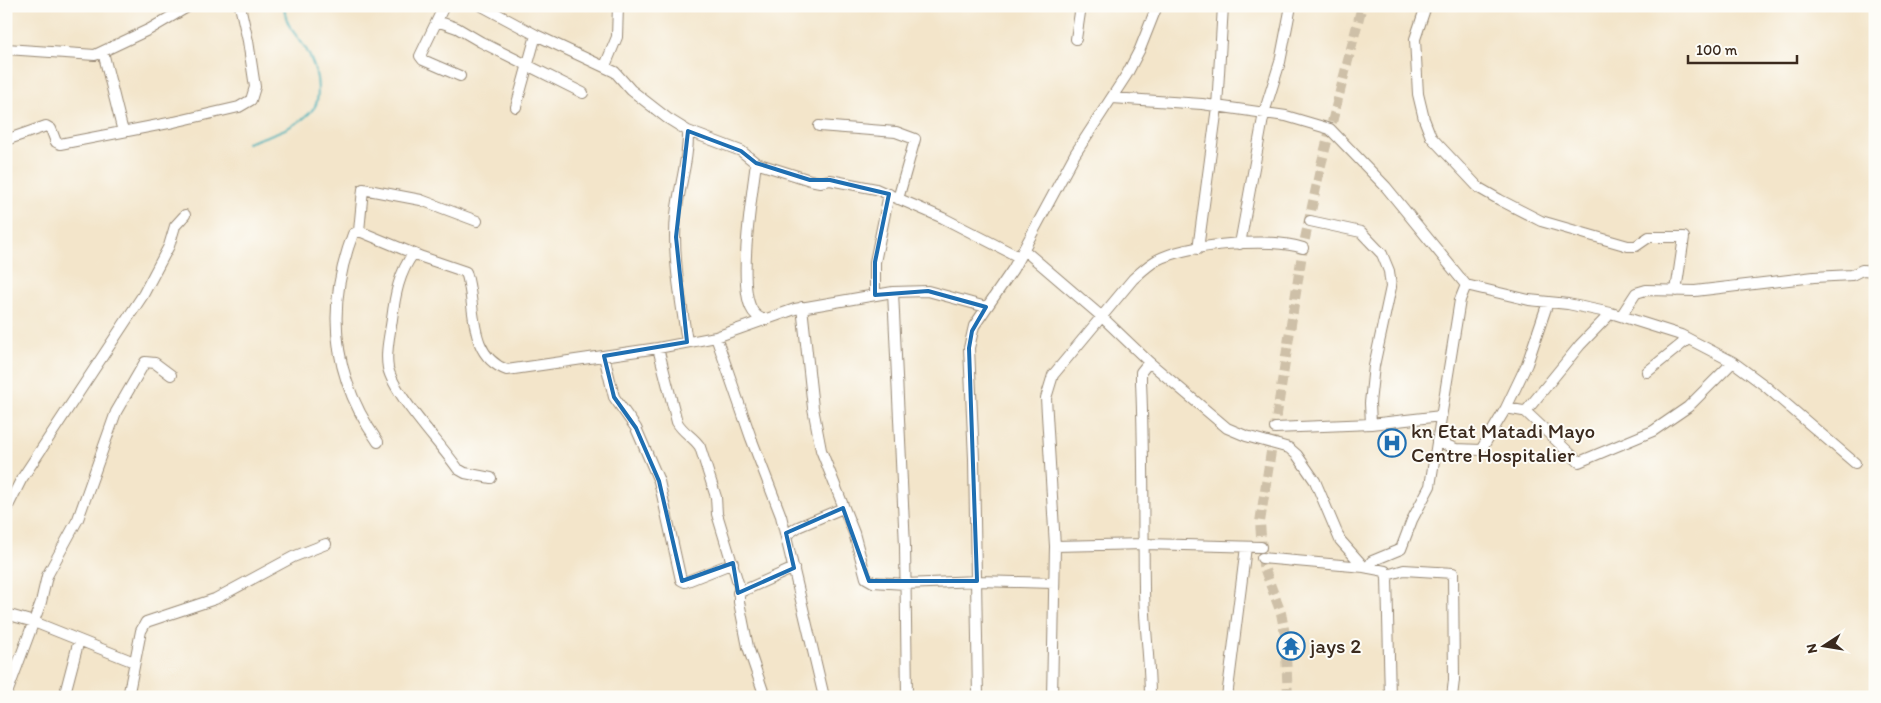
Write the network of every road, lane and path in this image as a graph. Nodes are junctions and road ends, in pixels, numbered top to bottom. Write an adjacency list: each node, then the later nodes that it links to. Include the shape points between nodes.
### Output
1 (189, 6): 15 (street)
2 (240, 6): 26 (street, via 255,87 251,100 239,107)
3 (444, 6): 11 (street)
4 (482, 6): 12 (street)
5 (618, 6): 17 (street, via 617,37)
6 (1081, 6): 13 (street)
7 (1157, 6): 20 (street, via 1140,49)
8 (1224, 6): 22 (street)
9 (1292, 6): 23 (street, via 1282,56)
10 (1426, 6): 41 (street, via 1414,39 1418,94 1431,137 1479,188 1541,221 1628,246 1636,246 1649,237 1684,237)
11 (438, 21): 16 (street); 18 (street, via 420,56)
12 (536, 35): 16 (street); 17 (street)
13 (1076, 39)
14 (6, 49): 15 (street, via 87,55)
15 (103, 52): 26 (street)
16 (528, 64): 19 (street); 21 (street)
17 (605, 66): 25 (street, via 631,90)
18 (460, 76)
19 (583, 93)
20 (1112, 98): 22 (street); 37 (street, via 1075,154)
21 (516, 107)
22 (1217, 107): 23 (street); 36 (street)
23 (1264, 113): 34 (street); 40 (street, via 1305,120 1330,129 1386,188)
24 (818, 126): 29 (street, via 896,132 915,139)
25 (688, 131): 28 (street, via 740,152); 52 (street, via 676,237)
26 (124, 132): 27 (street, via 60,144 50,127 44,127)
27 (6, 140)
28 (756, 163): 29 (street, via 810,180 830,180); 49 (street, via 746,274 751,308 758,318)
29 (893, 196): 37 (street); 43 (street, via 875,262)
30 (185, 216): 69 (street, via 175,226 169,246 143,295 21,480)
31 (477, 221): 33 (street, via 421,200 363,189)
32 (1310, 221): 62 (street, via 1361,232 1382,254 1389,271 1391,287 1374,366)
33 (359, 231): 38 (street); 65 (street, via 353,234 339,277 336,307 340,359 348,387)
34 (1240, 244): 35 (street, via 1275,243); 36 (street)
35 (1303, 248)
36 (1198, 249): 48 (street, via 1172,254 1146,267)
37 (1022, 253): 46 (street); 48 (street)
38 (413, 254): 54 (street, via 467,272 478,340 494,364 507,370); 67 (street, via 400,277 394,300 387,355 390,373 419,419 458,469)
39 (1875, 271): 41 (street, via 1862,270 1852,275 1726,289)
40 (1466, 285): 44 (street); 61 (street, via 1460,300)
41 (1676, 291): 47 (street, via 1636,293)
42 (893, 292): 43 (street); 46 (street, via 928,291); 83 (street)
43 (875, 295): 45 (street)
44 (1548, 302): 47 (street); 59 (street, via 1527,364)
45 (802, 307): 49 (street); 68 (street, via 817,432 826,467)
46 (986, 307): 81 (street, via 972,331 969,348)
47 (1616, 315): 51 (street); 60 (street)
48 (1101, 316): 55 (street); 73 (street, via 1053,375 1047,390)
49 (765, 320): 50 (street)
50 (716, 337): 52 (street); 70 (street)
51 (1688, 339): 56 (street); 57 (street)
52 (687, 342): 53 (street)
53 (658, 348): 54 (street); 77 (street, via 677,422 696,441 703,454)
54 (604, 356): 77 (street, via 614,397 636,428 658,481 681,580 685,582)
55 (1149, 362): 72 (street, via 1141,372); 78 (street, via 1227,428 1289,448 1297,455 1315,481 1340,540)
56 (1733, 362): 60 (street, via 1688,406 1653,431 1579,462); 66 (street, via 1801,415)
57 (1647, 372)
58 (170, 375): 86 (street, via 148,361 128,388 78,519 47,576)
59 (1506, 408): 60 (street); 64 (street, via 1481,450 1456,448)
60 (1525, 411)
61 (1441, 416): 62 (street); 64 (street)
62 (1371, 424): 63 (street)
63 (1275, 428)
64 (1437, 440): 78 (street, via 1428,492 1401,549 1372,561)
65 (378, 442)
66 (1855, 463)
67 (492, 478)
68 (843, 508): 70 (street); 83 (street, via 854,533 866,578 873,582)
69 (6, 510)
70 (786, 535): 79 (street)
71 (326, 544): 88 (street, via 293,557 215,599 152,618 140,631)
72 (1145, 544): 73 (street); 74 (street); 97 (street)
73 (1055, 546): 82 (street)
74 (1246, 546): 75 (street); 98 (street)
75 (1261, 547)
76 (1262, 558): 78 (street)
77 (732, 563): 84 (street)
78 (1366, 567): 80 (street, via 1385,571)
79 (794, 568): 84 (street); 93 (street)
80 (1387, 575): 99 (street); 100 (street, via 1404,570 1453,573)
81 (977, 581): 82 (street); 83 (street); 95 (street)
82 (1054, 583): 96 (street)
83 (905, 584): 94 (street)
84 (738, 593): 92 (street, via 748,647)
85 (6, 614): 86 (street)
86 (34, 622): 87 (street); 89 (street)
87 (78, 640): 88 (street); 90 (street)
88 (134, 662): 91 (street)
89 (6, 696)
90 (64, 697)
91 (128, 697)
92 (765, 697)
93 (824, 697)
94 (907, 697)
95 (978, 697)
96 (1052, 697)
97 (1150, 697)
98 (1227, 697)
99 (1390, 697)
100 (1452, 697)

